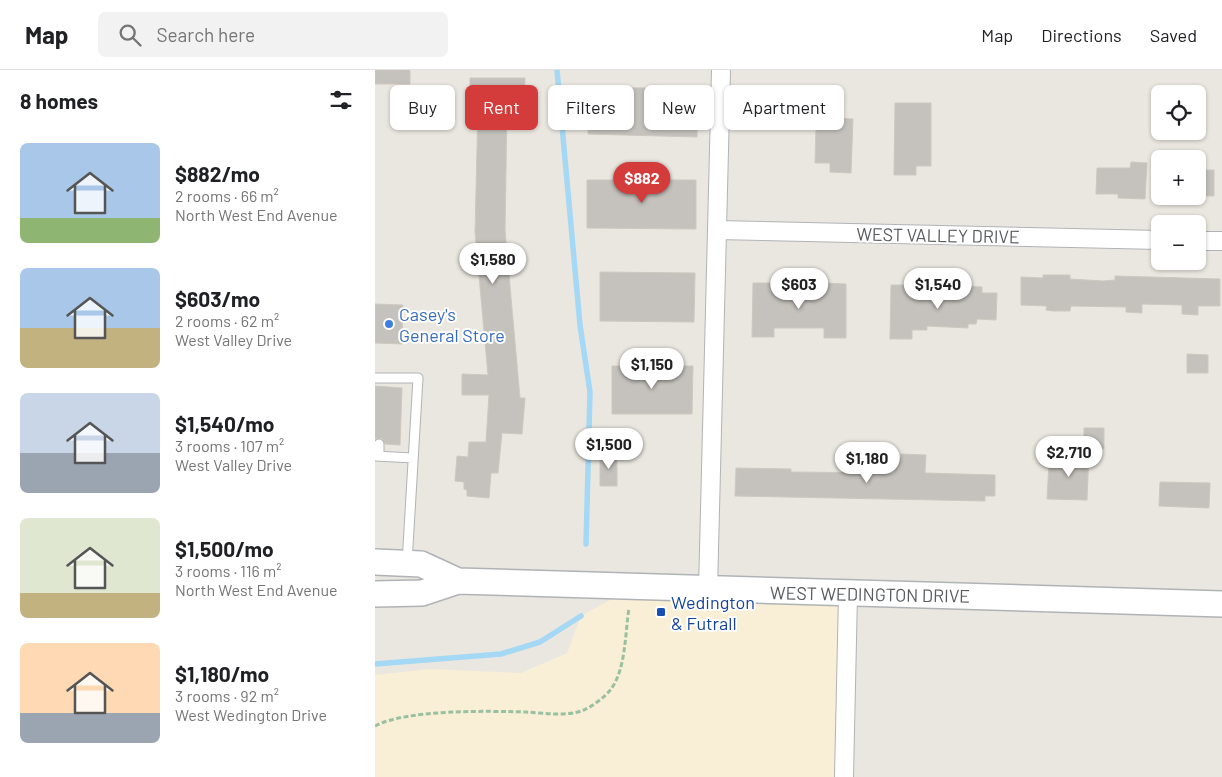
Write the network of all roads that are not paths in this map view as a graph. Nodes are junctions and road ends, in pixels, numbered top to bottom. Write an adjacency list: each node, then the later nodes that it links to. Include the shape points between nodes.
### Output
1 (721, 70): 2 (street)
2 (717, 230): 3 (street, WEST VALLEY DRIVE); 13 (street)
3 (1151, 240)
4 (1206, 241): 5 (street)
5 (1222, 241)
6 (379, 381): 9 (lane, via 418,378)
7 (379, 444): 8 (lane)
8 (377, 456): 9 (lane)
9 (413, 458): 11 (lane)
10 (375, 562): 11 (main road, WEST WEDINGTON DRIVE)
11 (407, 564): 12 (main road, WEST WEDINGTON DRIVE, via 421,564)
12 (458, 581): 13 (main road, WEST WEDINGTON DRIVE); 14 (main road, WEST WEDINGTON DRIVE, via 422,593)
13 (709, 590): 15 (main road, WEST WEDINGTON DRIVE)
14 (375, 594)
15 (848, 594): 16 (main road, WEST WEDINGTON DRIVE); 17 (street)
16 (1222, 604)
17 (844, 777)

